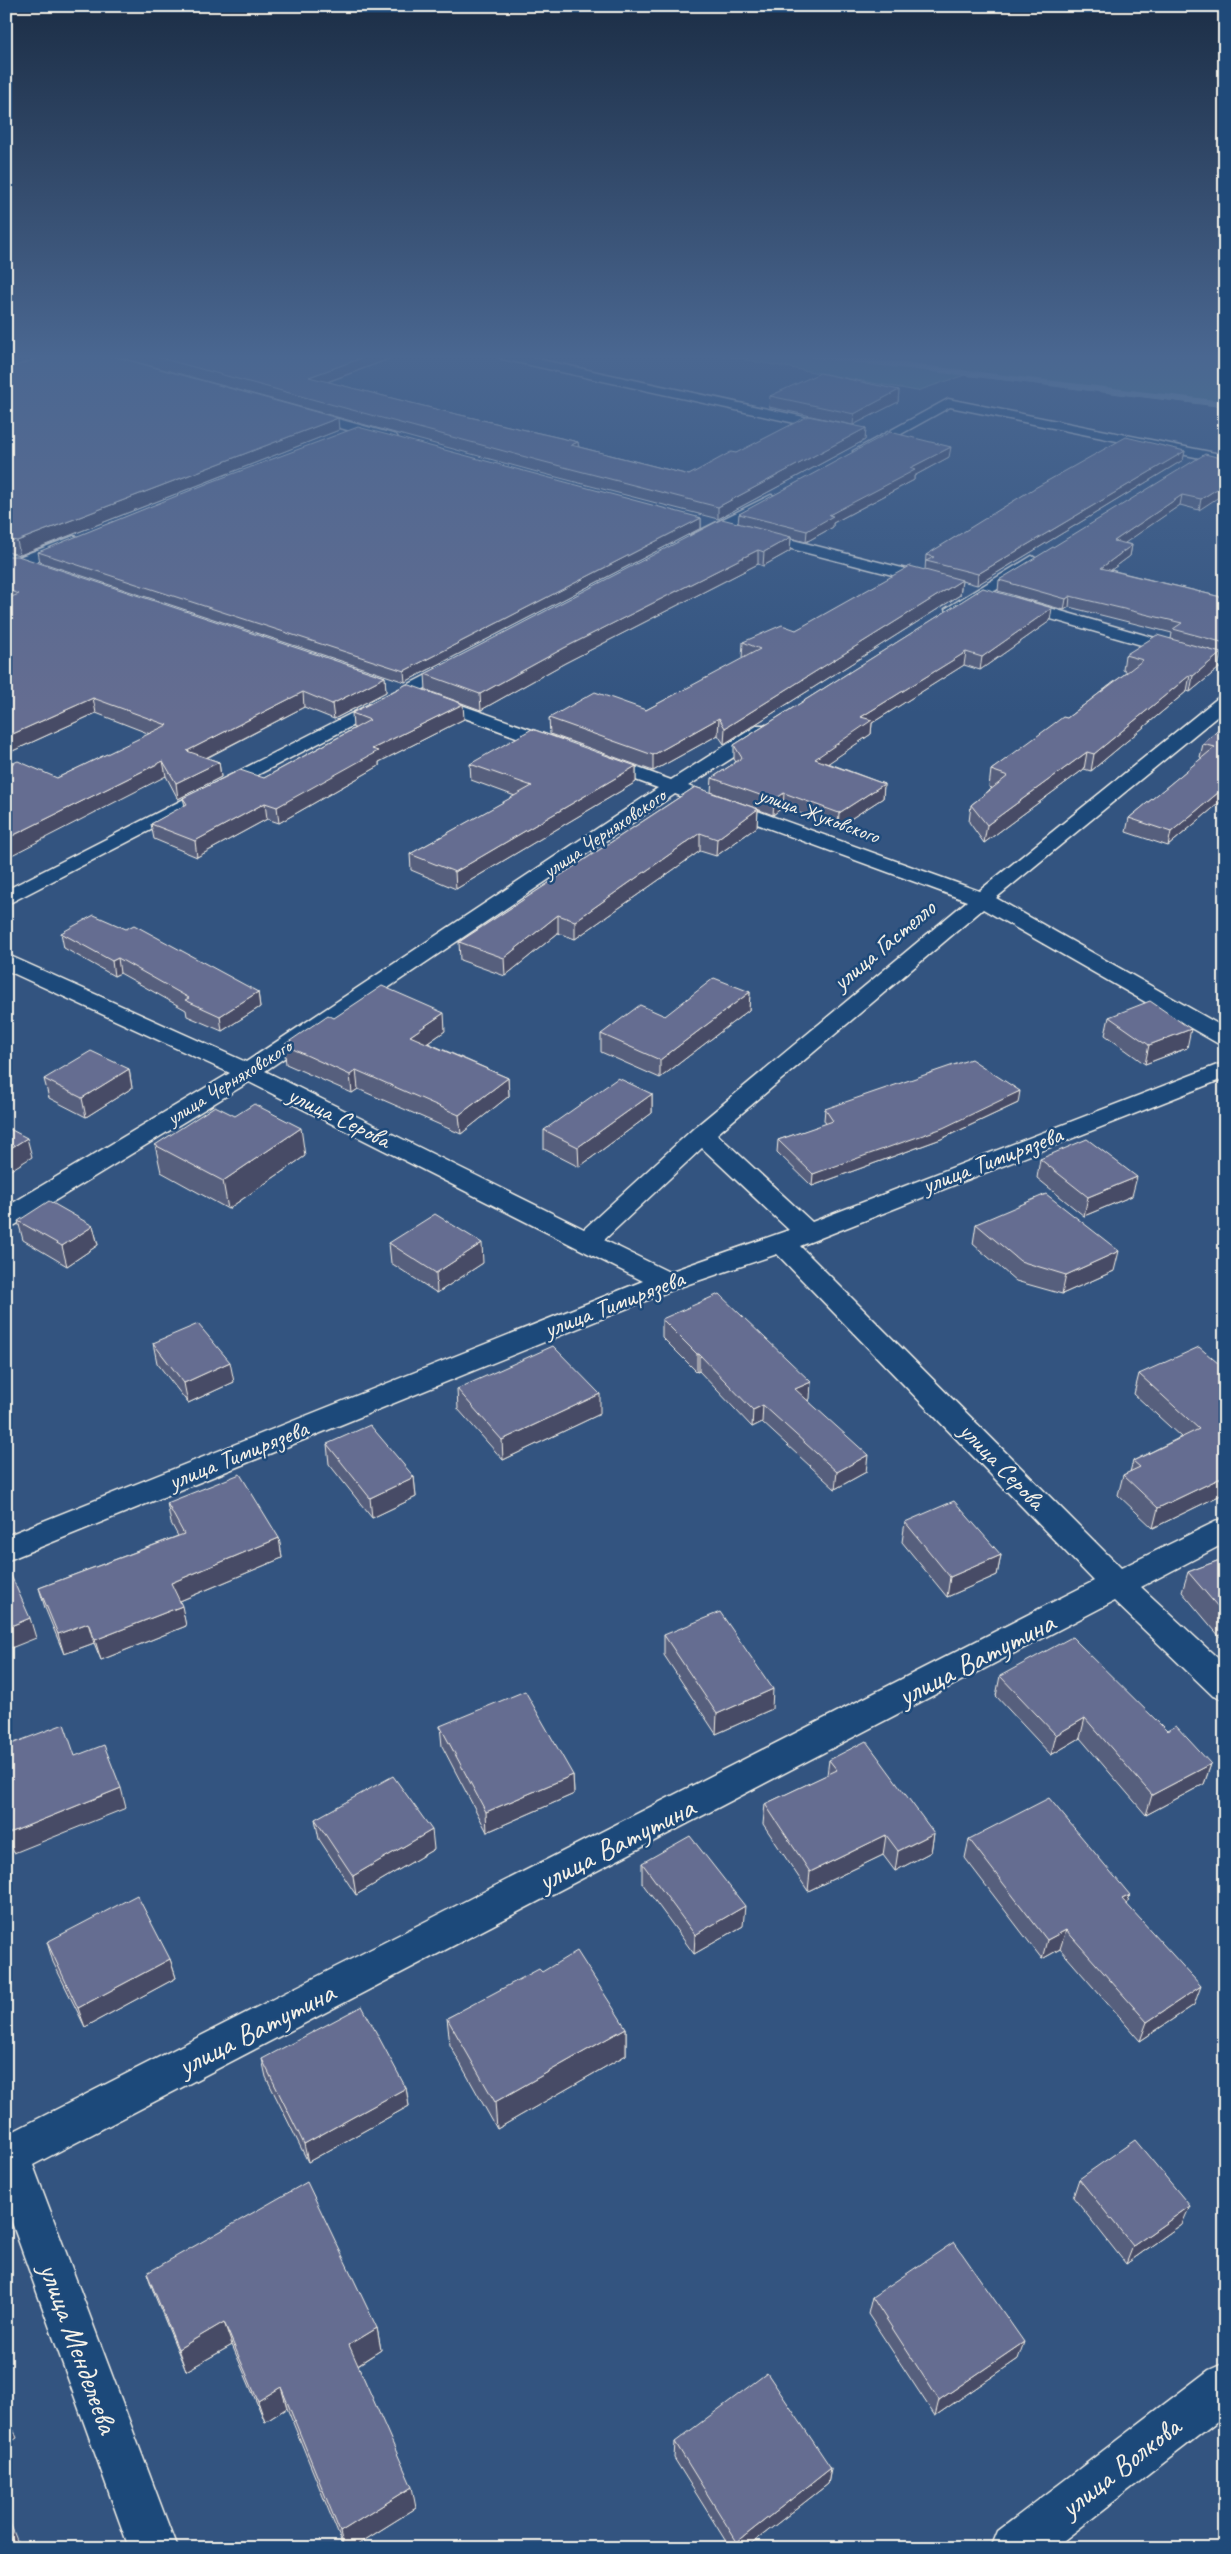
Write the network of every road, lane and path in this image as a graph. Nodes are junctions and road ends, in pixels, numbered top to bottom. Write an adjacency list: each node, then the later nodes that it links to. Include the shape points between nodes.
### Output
1 (789, 489): 3 (street)
2 (701, 522): 3 (street)
3 (719, 526): 5 (street); 9 (street)
4 (92, 534): 7 (street)
5 (685, 544)
6 (1046, 552): 9 (street)
7 (11, 563): 8 (street)
8 (48, 572)
9 (963, 589): 10 (street); 12 (street)
10 (938, 619)
11 (477, 654): 14 (street)
12 (1225, 664)
13 (384, 684): 14 (street, улица Жуковского)
14 (407, 691): 17 (street, улица Жуковского); 18 (street)
15 (1225, 700): 19 (street, улица Гастелло)
16 (781, 719): 17 (street, улица Черняховского)
17 (673, 787): 19 (street, улица Жуковского); 23 (street, улица Черняховского)
18 (6, 899)
19 (982, 899): 21 (street, улица Жуковского); 24 (street, улица Гастелло)
20 (6, 961): 23 (street, улица Серова)
21 (1225, 1038)
22 (1225, 1069): 26 (street, улица Тимирязева)
23 (248, 1072): 25 (street, улица Черняховского); 27 (street, улица Серова)
24 (702, 1134): 26 (street, улица Серова); 27 (street, улица Гастелло)
25 (6, 1219)
26 (795, 1238): 28 (street, улица Тимирязева); 31 (street, улица Серова)
27 (587, 1240): 28 (street, улица Серова)
28 (667, 1282): 30 (street, улица Тимирязева)
29 (1225, 1529): 31 (street, улица Ватутина)
30 (6, 1549)
31 (1118, 1585): 32 (street, улица Серова); 33 (street, улица Ватутина)
32 (1225, 1686)
33 (7, 2154): 35 (street, улица Менделеева)
34 (1225, 2386): 36 (street, улица Волкова)
35 (153, 2548)
36 (1015, 2548)

